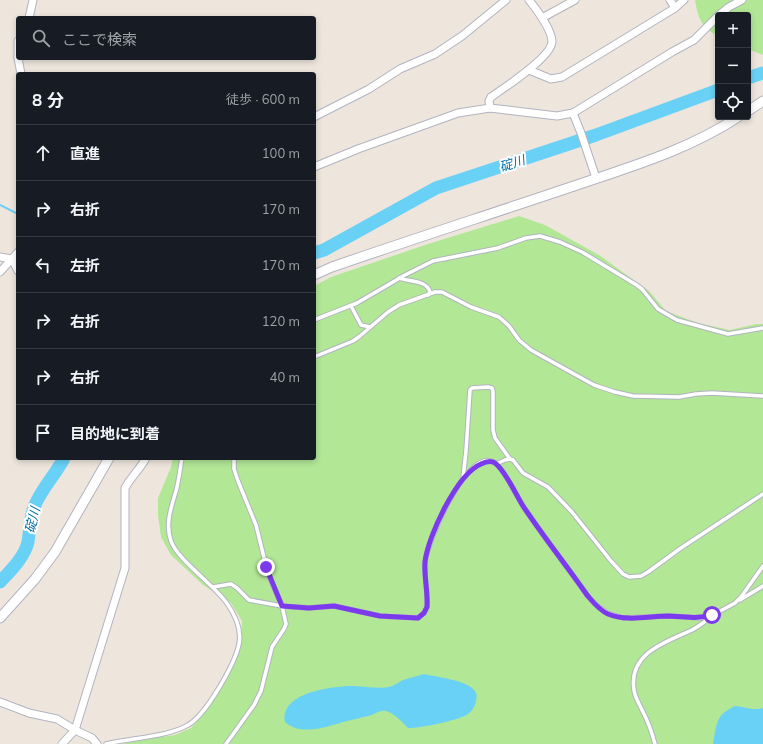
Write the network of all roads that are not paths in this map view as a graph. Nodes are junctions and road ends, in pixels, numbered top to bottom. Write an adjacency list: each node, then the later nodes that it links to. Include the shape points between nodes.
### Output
1 (33, 0): 10 (street)
2 (506, 0): 20 (street, via 462,36 435,54 400,69 369,89)
3 (529, 0): 11 (street)
4 (575, 0): 11 (street)
5 (670, 0): 8 (street)
6 (684, 0): 8 (street)
7 (742, 0): 9 (street)
8 (676, 8): 14 (street, via 562,76 552,79)
9 (723, 12)
10 (30, 16)
11 (542, 18): 14 (street, via 550,33 551,48)
12 (715, 20): 19 (street, via 694,40)
13 (19, 60): 15 (street)
14 (529, 70): 17 (street, via 491,97)
15 (21, 72)
16 (763, 101): 18 (street)
17 (490, 108): 19 (street, via 557,116); 22 (street, via 458,113)
18 (751, 109)
19 (573, 113): 23 (street)
20 (316, 116)
21 (733, 120): 23 (street, via 694,142)
22 (316, 165)
23 (596, 178): 29 (street)
24 (16, 254): 26 (street)
25 (0, 257): 26 (street)
26 (12, 259): 27 (street); 28 (street)
27 (16, 266)
28 (0, 272)
29 (316, 274)
30 (399, 278): 31 (lane, via 424,284 430,292); 32 (lane); 35 (lane, via 433,261 498,248 540,236 582,252 635,284 658,309 677,320 728,334)
31 (427, 295): 34 (lane, via 399,305); 37 (lane, via 442,292 471,307 500,317 531,350 594,385 615,392 633,396 680,397 712,393)
32 (351, 306): 33 (lane); 34 (lane, via 361,325)
33 (316, 319)
34 (370, 327): 36 (lane, via 353,341)
35 (763, 328)
36 (316, 356)
37 (763, 396)
38 (510, 459): 43 (lane); 44 (lane, via 495,438 492,388 472,388); 45 (lane, via 517,463 526,476 552,490 611,561 629,577 641,576 648,572)
39 (108, 460): 52 (street, via 55,552)
40 (145, 460): 54 (street, via 125,488 125,568)
41 (182, 460): 48 (lane, via 168,531 181,556)
42 (234, 460): 50 (lane, via 234,469 256,525 268,574)
43 (496, 464): 44 (lane, via 485,461 475,466); 51 (lane, via 523,506 596,606 623,618 701,618)
44 (463, 479): 50 (lane, via 456,488 431,540 425,562 427,607 418,618 380,616 334,606)
45 (763, 494)
46 (763, 566): 49 (lane)
47 (763, 586): 49 (lane)
48 (213, 587): 50 (lane, via 231,584 249,600); 57 (lane, via 226,602 239,626 239,644 223,681 190,725 175,732)
49 (735, 603): 51 (lane)
50 (282, 606): 58 (lane, via 286,624 272,647 261,691)
51 (712, 615): 59 (lane, via 693,629 651,650 635,669 634,690)
52 (0, 618)
53 (0, 702): 54 (street, via 29,714 57,719)
54 (75, 730): 55 (street); 56 (street, via 92,738)
55 (62, 744)
56 (97, 744)
57 (109, 744)
58 (226, 744)
59 (655, 744)

